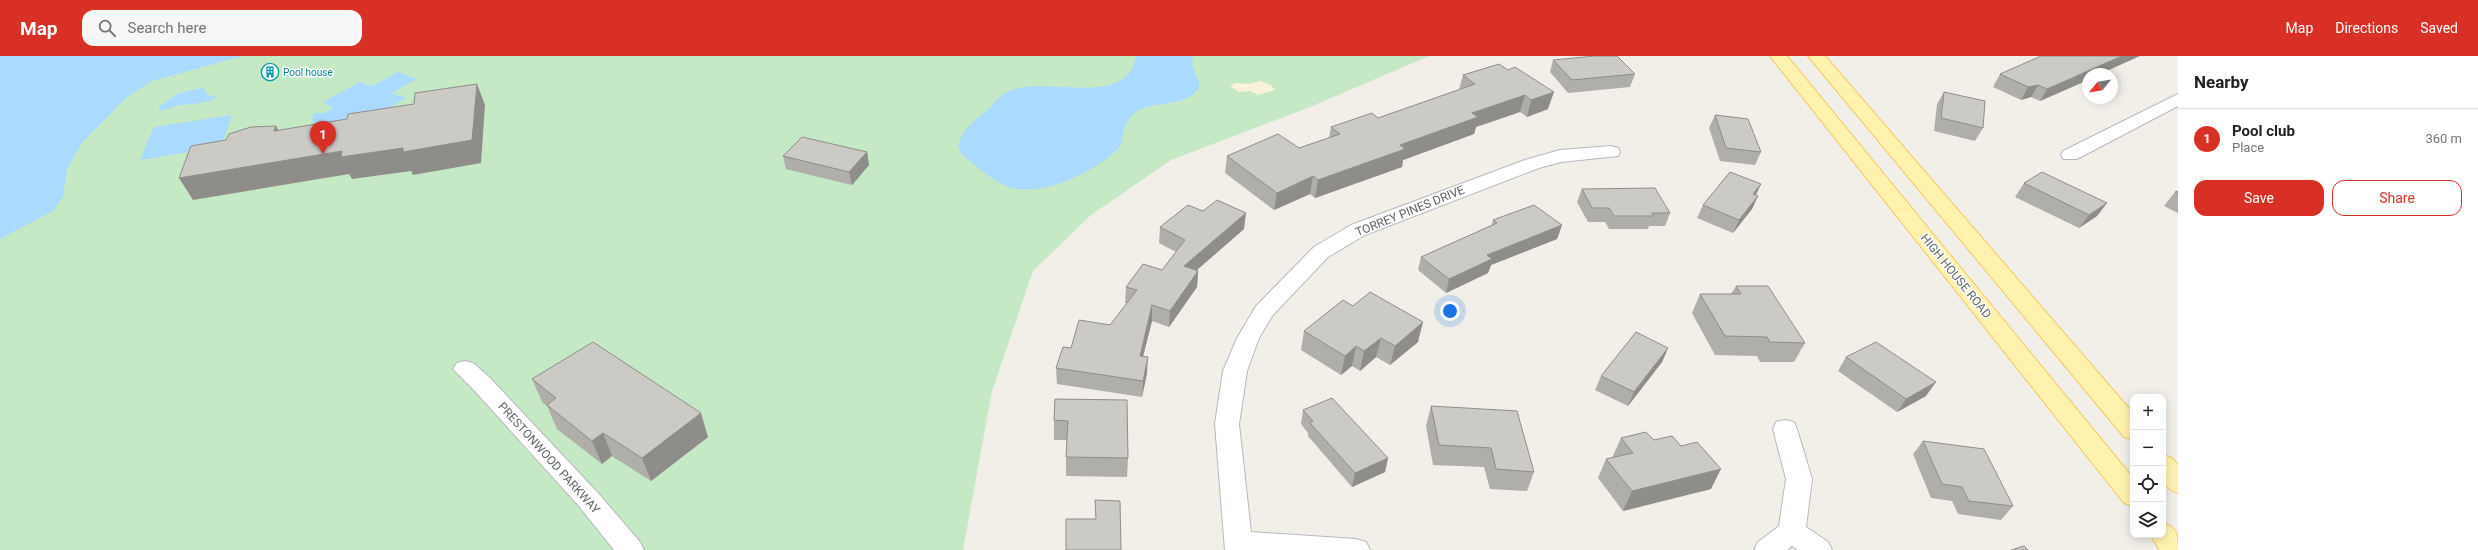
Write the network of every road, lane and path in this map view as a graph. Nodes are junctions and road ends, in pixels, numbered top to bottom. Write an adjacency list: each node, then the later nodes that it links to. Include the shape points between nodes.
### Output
1 (1778, 56): 11 (main road, HIGH HOUSE ROAD)
2 (1816, 56): 7 (main road)
3 (2178, 99): 5 (street)
4 (1611, 152): 14 (street, TORREY PINES DRIVE, via 1560,156 1532,164 1358,230 1321,252 1294,278 1264,311 1248,338 1235,371 1227,424)
5 (2070, 155)
6 (465, 369): 15 (street, PRESTONWOOD PARKWAY, via 588,499)
7 (2130, 426)
8 (1785, 429): 12 (street, via 1799,479)
9 (2164, 466): 10 (main road)
10 (2178, 483)
11 (2130, 492)
12 (1792, 531): 17 (street); 18 (street)
13 (2166, 538): 19 (main road)
14 (1238, 546): 16 (street)
15 (630, 550)
16 (1356, 550)
17 (1768, 550)
18 (1818, 550)
19 (2176, 550)

